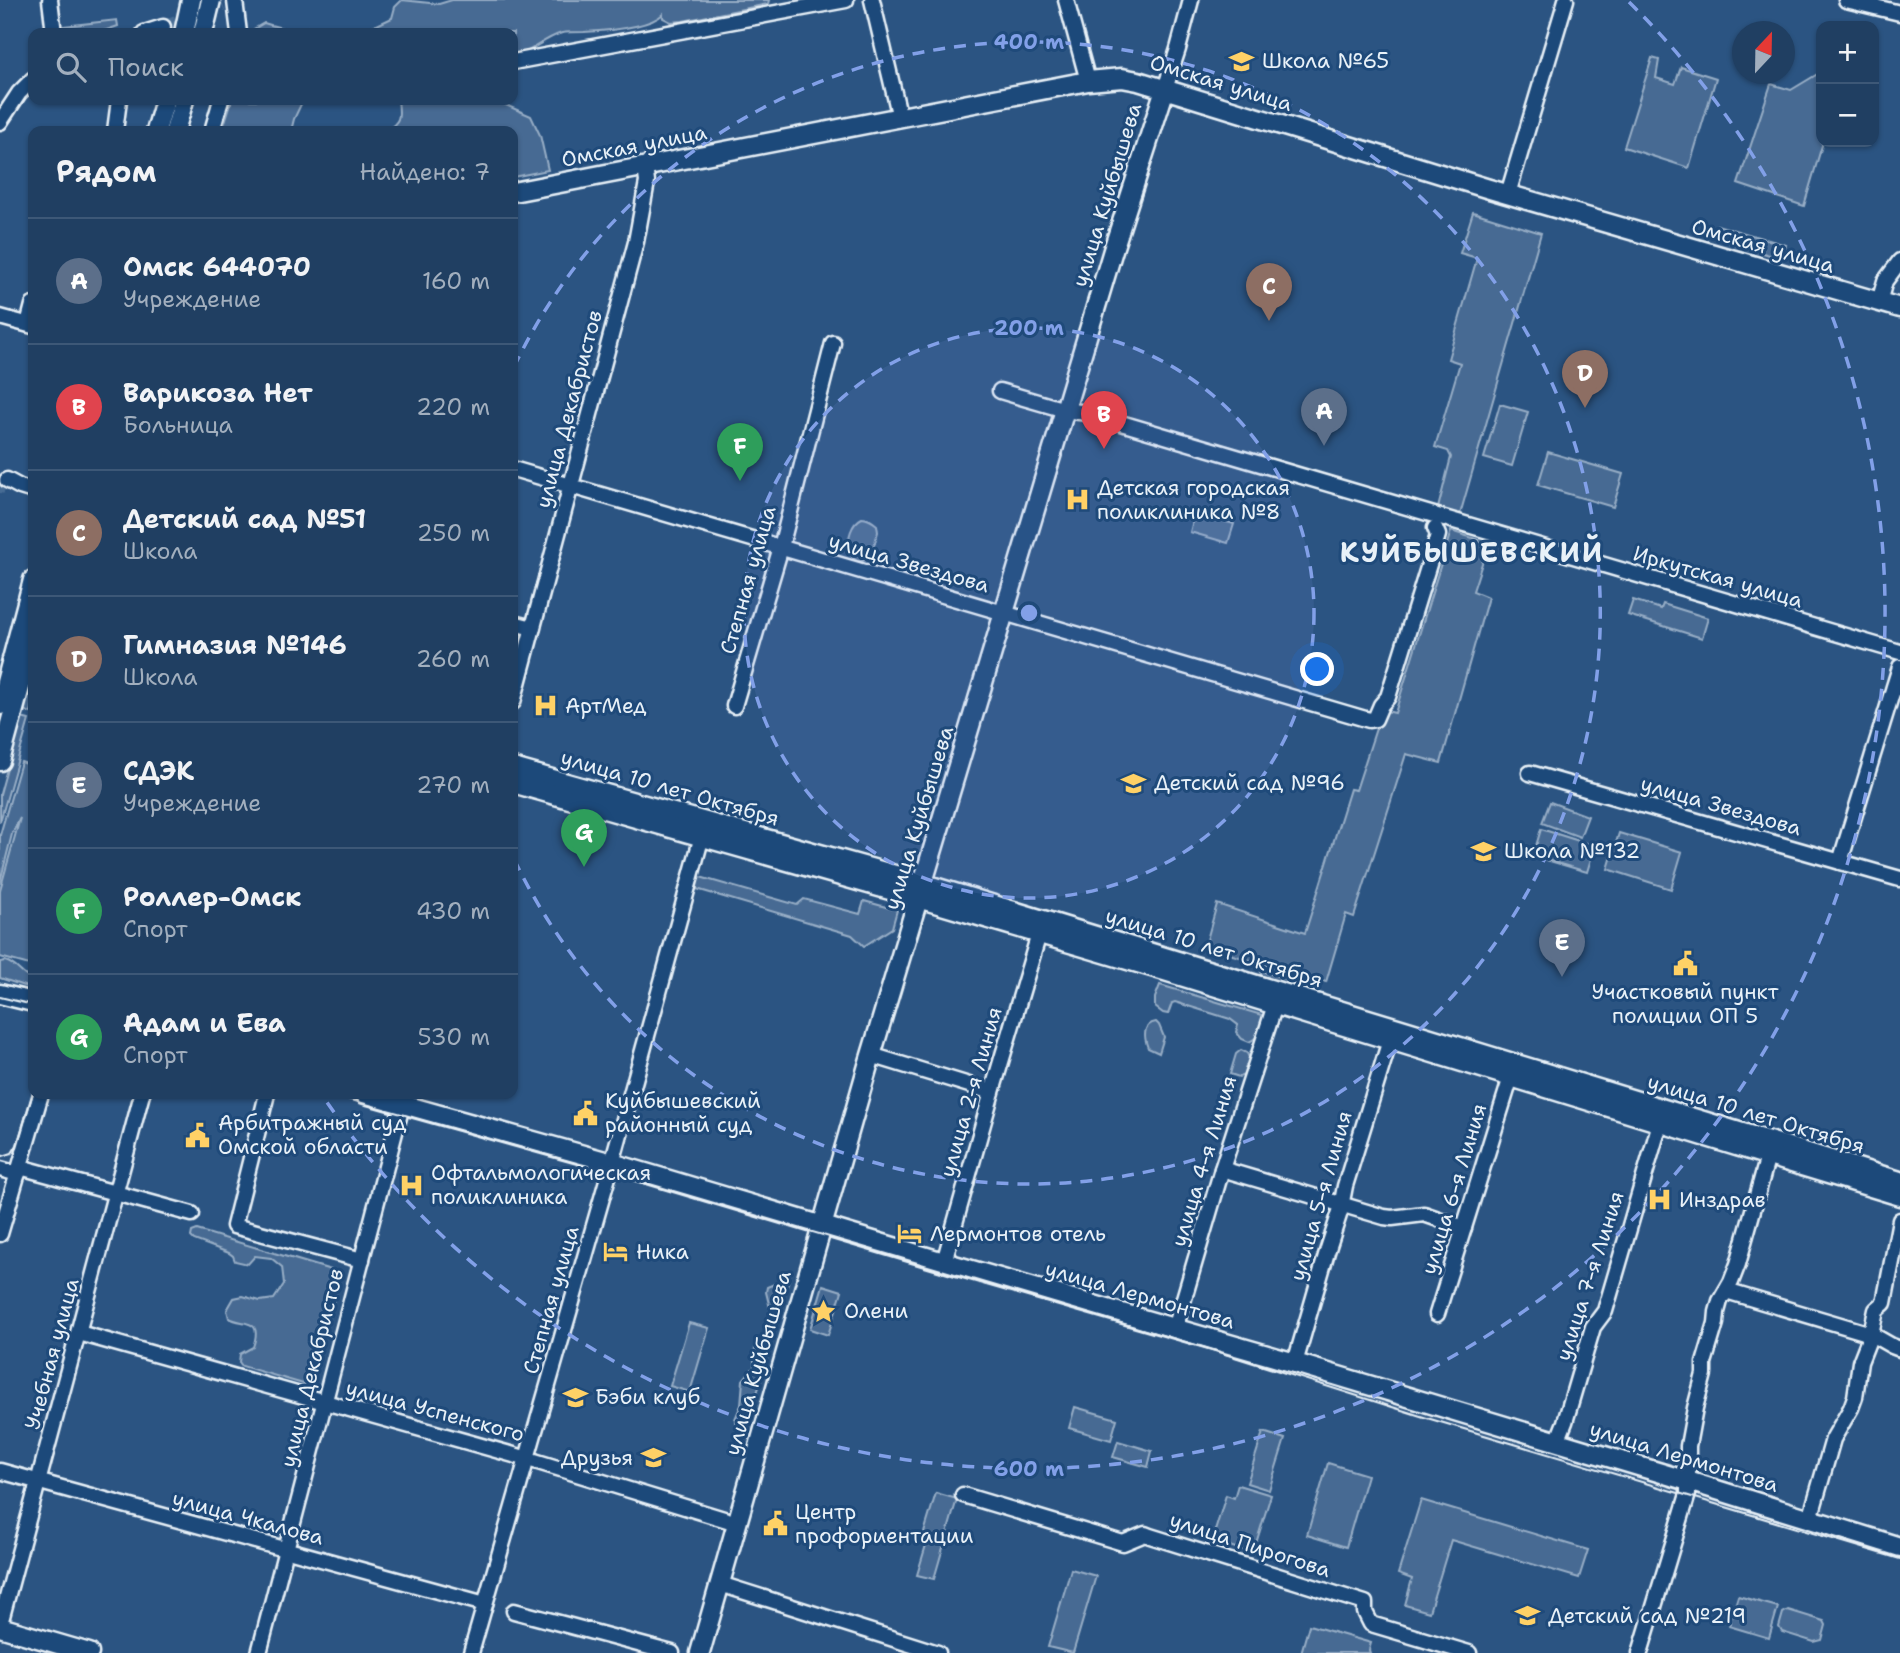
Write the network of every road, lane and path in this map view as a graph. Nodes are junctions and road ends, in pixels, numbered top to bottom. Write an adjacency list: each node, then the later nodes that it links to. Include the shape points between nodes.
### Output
1 (50, 0): 12 (street)
2 (191, 0): 14 (main road, bridge)
3 (846, 0): 17 (street)
4 (872, 0): 25 (street)
5 (1066, 0): 18 (street)
6 (1191, 0): 20 (street, улица Куйбышева)
7 (1566, 0): 33 (street)
8 (1846, 0): 10 (street)
9 (227, 2): 15 (main road, bridge); 16 (street)
10 (1900, 13)
11 (163, 27): 13 (street)
12 (53, 28)
13 (160, 28)
14 (185, 28)
15 (207, 28)
16 (237, 28)
17 (518, 61)
18 (1088, 81): 20 (main road, Омская улица, via 1122,78); 25 (main road, Омская улица)
19 (28, 84): 26 (street)
20 (1165, 89): 33 (main road, Омская улица); 41 (main road, улица Куйбышева)
21 (118, 105): 27 (street)
22 (164, 105): 28 (main road)
23 (183, 105): 29 (main road)
24 (220, 105): 30 (street)
25 (900, 118): 31 (main road, Омская улица)
26 (0, 122)
27 (116, 126)
28 (157, 126)
29 (176, 126)
30 (213, 126)
31 (645, 167): 32 (main road, Омская улица); 43 (street, улица Декабристов, via 647,182 636,242)
32 (518, 191)
33 (1507, 194): 35 (main road, Омская улица)
34 (1900, 261): 35 (street, via 1885,281)
35 (1880, 302): 36 (main road, Омская улица)
36 (1900, 308)
37 (0, 317): 38 (street)
38 (28, 324)
39 (833, 343): 45 (street, Степная улица)
40 (1000, 391): 41 (street, Иркутская улица)
41 (1065, 410): 44 (street, Иркутская улица, via 1087,413); 47 (main road, улица Куйбышева)
42 (518, 470): 43 (street, улица Звездова)
43 (570, 486): 45 (street, улица Звездова); 49 (street, улица Декабристов)
44 (1437, 523): 47 (street, улица Звездова, via 1438,536 1388,697 1375,719); 51 (street, Иркутская улица)
45 (781, 547): 47 (street, улица Звездова); 55 (street, Степная улица)
46 (28, 604): 50 (main road)
47 (1005, 613): 63 (main road, улица Куйбышева)
48 (518, 624): 49 (street)
49 (533, 628): 53 (street, улица Декабристов)
50 (20, 643): 54 (main road); 56 (main road)
51 (1900, 652)
52 (1900, 667): 61 (street)
53 (518, 684)
54 (0, 705)
55 (734, 706)
56 (0, 761)
57 (518, 769): 63 (main road, улица 10 лет Октября)
58 (1530, 773): 61 (street, улица Звездова)
59 (518, 784): 60 (main road, улица 10 лет Октября)
60 (702, 836): 63 (main road, улица 10 лет Октября); 78 (street, Степная улица)
61 (1840, 862): 62 (street, улица Звездова)
62 (1900, 879)
63 (921, 890): 64 (main road, улица 10 лет Октября); 69 (main road, улица Куйбышева); 82 (main road, улица 10 лет Октября)
64 (1040, 934): 67 (main road, улица 10 лет Октября); 71 (street, улица 2-я Линия)
65 (0, 994): 66 (main road)
66 (28, 1001)
67 (1275, 1005): 68 (main road, улица 10 лет Октября); 80 (street, улица 4-я Линия)
68 (1390, 1040): 70 (main road, улица 10 лет Октября); 85 (street, улица 5-я Линия)
69 (871, 1055): 71 (street); 88 (main road, улица Куйбышева)
70 (1511, 1077): 76 (main road, улица 10 лет Октября); 89 (street, улица 6-я Линия)
71 (992, 1091): 92 (street, улица 2-я Линия)
72 (40, 1099): 81 (street)
73 (141, 1099): 83 (street, Учебная улица)
74 (266, 1099): 91 (street, via 234,1226)
75 (404, 1099): 78 (main road, улица Лермонтова); 91 (street, улица Декабристов)
76 (1660, 1123): 77 (main road, улица 10 лет Октября); 101 (street, улица 7-я Линия, via 1605,1311 1593,1327)
77 (1768, 1156): 84 (main road, улица 10 лет Октября); 93 (street)
78 (612, 1163): 88 (main road, улица Лермонтова); 102 (street, Степная улица)
79 (0, 1169): 81 (street)
80 (1222, 1169): 85 (street); 95 (street, улица 4-я Линия)
81 (19, 1171): 83 (street); 90 (street)
82 (1900, 1181)
83 (116, 1194): 86 (street); 96 (street, Учебная улица)
84 (1900, 1196)
85 (1342, 1203): 89 (street, via 1384,1217 1424,1214); 99 (street, улица 5-я Линия)
86 (192, 1214)
87 (1900, 1220): 97 (street, via 1884,1303 1876,1310)
88 (821, 1225): 92 (main road, улица Лермонтова); 108 (main road, улица Куйбышева)
89 (1464, 1228): 94 (street, улица 6-я Линия)
90 (0, 1234)
91 (362, 1260): 100 (street, улица Декабристов)
92 (944, 1262): 95 (main road, улица Лермонтова)
93 (1726, 1291): 97 (street); 104 (street, via 1704,1363 1688,1446)
94 (1437, 1314)
95 (1175, 1329): 99 (main road, улица Лермонтова)
96 (79, 1333): 100 (street, улица Успенского); 105 (street, Учебная улица)
97 (1871, 1334): 98 (street); 107 (street, via 1860,1362 1855,1396 1833,1440)
98 (1900, 1349)
99 (1295, 1363): 101 (main road, улица Лермонтова)
100 (326, 1403): 102 (street, улица Успенского); 110 (street, улица Декабристов)
101 (1557, 1442): 104 (main road, улица Лермонтова)
102 (528, 1459): 108 (street, улица Успенского); 112 (street, Степная улица)
103 (0, 1471): 105 (street, улица Чкалова)
104 (1688, 1481): 107 (main road, улица Лермонтова); 122 (street)
105 (39, 1482): 110 (street, улица Чкалова); 114 (street, Учебная улица)
106 (964, 1495): 121 (street, улица Пирогова, via 1124,1543 1145,1534 1163,1539 1364,1603 1371,1624)
107 (1811, 1519): 109 (main road, улица Лермонтова)
108 (737, 1523): 111 (main road, улица Куйбышева)
109 (1900, 1547)
110 (287, 1551): 112 (street, улица Чкалова); 116 (street, улица Декабристов)
111 (720, 1584): 119 (main road, улица Куйбышева); 120 (street)
112 (485, 1604): 117 (street, Степная улица)
113 (514, 1611): 118 (street)
114 (0, 1625): 115 (main road)
115 (89, 1653)
116 (259, 1653)
117 (471, 1653)
118 (672, 1653)
119 (700, 1653)
120 (937, 1653)
121 (1469, 1653)
122 (1640, 1653)

